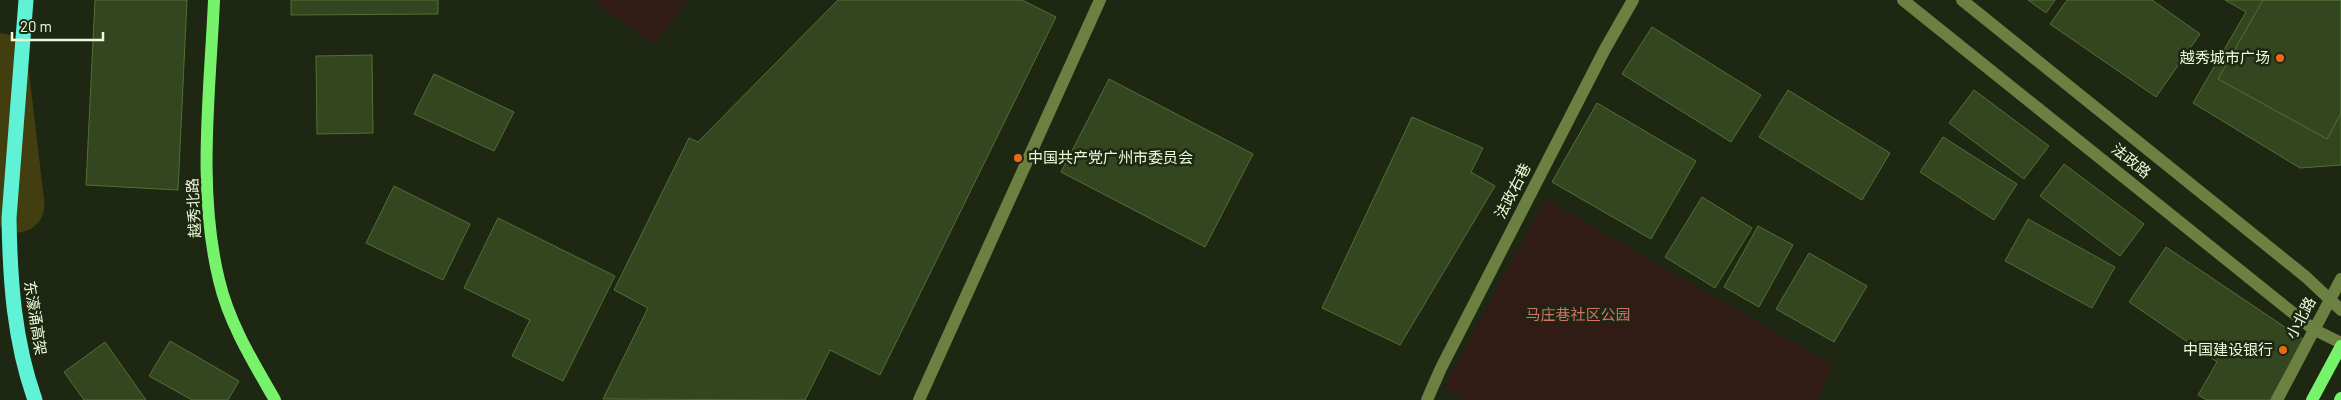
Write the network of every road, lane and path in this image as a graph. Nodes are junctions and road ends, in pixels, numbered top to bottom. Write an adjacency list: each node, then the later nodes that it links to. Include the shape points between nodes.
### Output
1 (19, 0): 13 (highway, 东濠涌高架, via 2,217 3,268 8,321)
2 (26, 0): 14 (highway, 东濠涌高架, via 9,218 15,320)
3 (214, 0): 15 (main road, 越秀北路, via 207,218 219,282 244,346)
4 (1100, 0): 16 (street)
5 (1633, 0): 17 (street, 法政右巷, via 1440,368)
6 (1903, 0): 11 (street, 法政路)
7 (1962, 0): 9 (street, 法政路)
8 (2341, 279): 9 (street, 小北路)
9 (2330, 298): 10 (street, 法政路); 11 (street, 小北路)
10 (2341, 310)
11 (2313, 329): 12 (street, 法政路); 18 (street, 小北路)
12 (2341, 344): 19 (main road)
13 (28, 400)
14 (35, 400)
15 (275, 400)
16 (919, 400)
17 (1427, 400)
18 (2277, 400)
19 (2312, 400)

